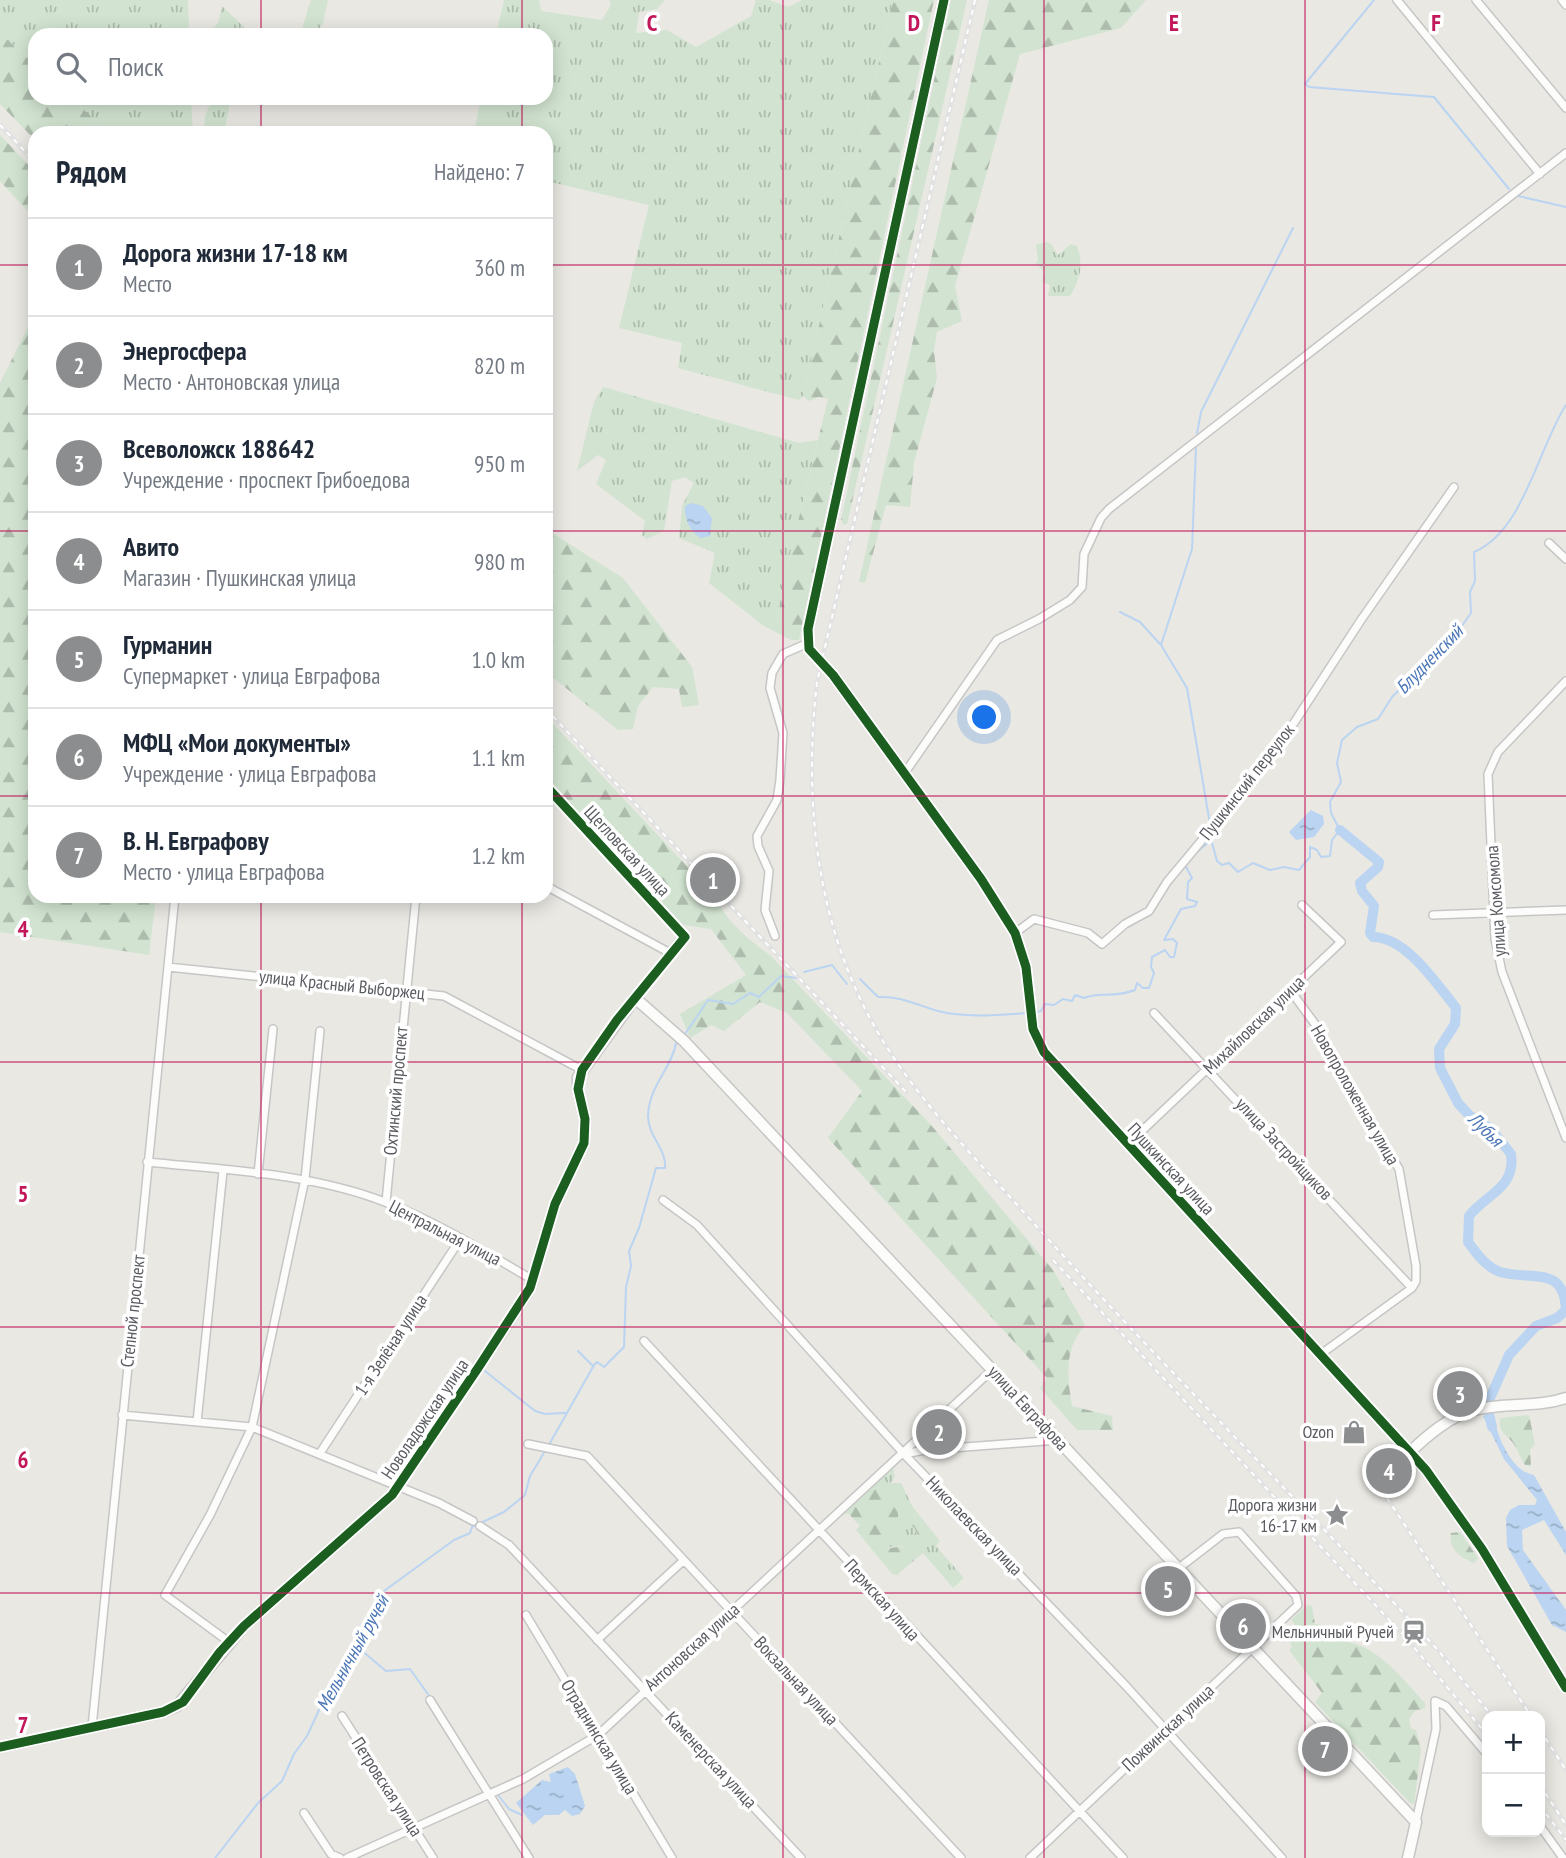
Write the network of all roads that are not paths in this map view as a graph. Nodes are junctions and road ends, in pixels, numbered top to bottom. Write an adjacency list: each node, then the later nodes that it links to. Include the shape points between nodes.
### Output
1 (944, 0): 12 (street)
2 (1396, 0): 8 (street)
3 (1476, 0): 6 (street)
4 (1562, 0): 5 (street)
5 (1566, 5)
6 (1566, 108)
7 (1566, 153): 8 (street)
8 (1540, 174): 14 (street, via 1109,509 1084,554 1082,587 1040,620 997,640)
9 (1454, 487): 23 (street, Пушкинский переулок, via 1275,752 1259,765 1149,911 1102,944 1088,933 1034,919)
10 (1549, 542): 11 (street)
11 (1566, 559)
12 (808, 643): 14 (street, Пушкинская улица); 24 (street, via 783,654 770,688 783,733 780,780 776,800 757,836 769,871 765,910)
13 (1566, 681): 21 (street, улица Комсомола, via 1491,763)
14 (904, 774): 23 (street, Пушкинская улица, via 981,879)
15 (553, 794): 25 (street, Щегловская улица, via 685,937)
16 (553, 890): 25 (street)
17 (174, 903): 26 (street, Степной проспект)
18 (415, 903): 27 (street, Охтинский проспект)
19 (1302, 905): 28 (street, Михайловская улица, via 1341,942)
20 (1566, 910): 21 (street)
21 (1493, 913): 22 (street); 35 (street, улица Комсомола, via 1502,972)
22 (1433, 915)
23 (1014, 933): 36 (street, Пушкинская улица, via 1026,967 1030,1019 1037,1042)
24 (775, 936)
25 (672, 954): 29 (street)
26 (168, 967): 27 (street, улица Красный Выборжец); 37 (street, Степной проспект)
27 (405, 990): 34 (street, улица Красный Выборжец, via 444,996); 42 (street, Охтинский проспект)
28 (1290, 990): 33 (street, Михайловская улица); 45 (street, Новопроложенная улица, via 1315,1024 1399,1169 1416,1266)
29 (635, 998): 34 (street); 48 (street, улица Евграфова, via 681,1038)
30 (1154, 1013): 33 (street, улица Застройщиков)
31 (273, 1029): 39 (street)
32 (320, 1031): 40 (street)
33 (1209, 1068): 36 (street, Михайловская улица); 45 (street, улица Застройщиков)
34 (582, 1070): 44 (street, Новоладожская улица, via 578,1089 585,1119 584,1143 555,1204)
35 (1566, 1138)
36 (1127, 1145): 47 (street, Пушкинская улица)
37 (147, 1162): 38 (street, Центральная улица); 50 (street, Степной проспект)
38 (223, 1171): 39 (street, Центральная улица); 51 (street)
39 (258, 1174): 40 (street, Центральная улица)
40 (305, 1179): 42 (street, Центральная улица); 52 (street)
41 (663, 1200): 57 (street, Николаевская улица, via 697,1225)
42 (386, 1202): 43 (street, Центральная улица)
43 (461, 1238): 44 (street, Центральная улица); 56 (street, 1-я Зелёная улица)
44 (533, 1280): 58 (street, Новоладожская улица)
45 (1412, 1288): 47 (street)
46 (644, 1341): 59 (street, Пермская улица)
47 (1321, 1354): 55 (street, Пушкинская улица)
48 (992, 1370): 53 (street, улица Евграфова); 57 (street, Антоновская улица, via 908,1445)
49 (1566, 1398): 55 (street, via 1529,1406 1481,1408 1443,1426)
50 (122, 1415): 51 (street); 71 (street, Степной проспект)
51 (197, 1422): 52 (street)
52 (252, 1427): 56 (street); 65 (street, via 165,1595)
53 (1058, 1440): 57 (street); 61 (street, улица Евграфова)
54 (528, 1444): 60 (street, Вокзальная улица, via 587,1455)
55 (1410, 1451): 67 (street, Пушкинская улица, via 1463,1519)
56 (320, 1453): 58 (street)
57 (904, 1454): 59 (street, Антоновская улица); 72 (street, Николаевская улица)
58 (398, 1487): 64 (street, Каменерская улица, via 439,1503 504,1541); 65 (street, Новоладожская улица, via 379,1510)
59 (818, 1530): 62 (street, Антоновская улица); 77 (street, Пермская улица)
60 (684, 1560): 62 (street, Вокзальная улица); 64 (street)
61 (1179, 1568): 66 (street, улица Евграфова); 66 (street, Пожвинская улица, via 1223,1534 1239,1532 1296,1595 1296,1610)
62 (732, 1612): 68 (street, Антоновская улица); 88 (street, Вокзальная улица)
63 (526, 1615): 73 (street, Отраднинская улица)
64 (597, 1640): 68 (street, Каменерская улица)
65 (229, 1642): 71 (street, Новоладожская улица, via 177,1706)
66 (1253, 1648): 72 (street, Пожвинская улица); 79 (street, улица Евграфова)
67 (1566, 1688)
68 (645, 1689): 73 (street, Антоновская улица); 87 (street, Каменерская улица)
69 (430, 1700): 76 (street)
70 (342, 1716): 80 (street, Петровская улица)
71 (92, 1727): 74 (street, Новоладожская улица)
72 (1166, 1729): 77 (street, Пожвинская улица); 91 (street, Николаевская улица)
73 (598, 1735): 76 (street, Антоновская улица); 86 (street, Отраднинская улица)
74 (0, 1747)
75 (1482, 1748): 79 (street, via 1446,1706 1435,1701 1436,1729)
76 (488, 1795): 80 (street, Антоновская улица); 85 (street)
77 (1080, 1812): 89 (street, Пожвинская улица); 90 (street, Пермская улица)
78 (304, 1813): 82 (street, via 331,1854)
79 (1416, 1822): 92 (street)
80 (415, 1830): 83 (street, Антоновская улица); 84 (street, Петровская улица)
81 (1545, 1833): 93 (street)
82 (340, 1858)
83 (347, 1858)
84 (433, 1858)
85 (529, 1858)
86 (672, 1858)
87 (802, 1858)
88 (961, 1858)
89 (1030, 1858)
90 (1123, 1858)
91 (1282, 1858)
92 (1408, 1858)
93 (1563, 1858)

